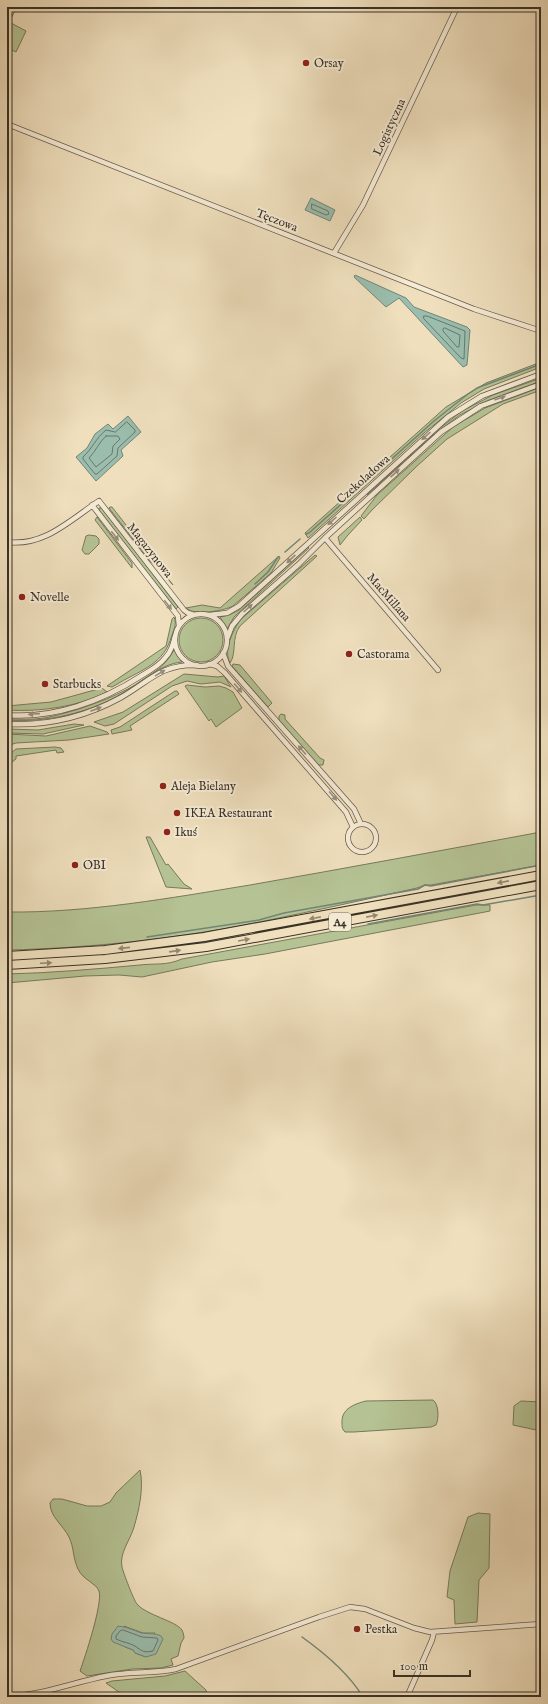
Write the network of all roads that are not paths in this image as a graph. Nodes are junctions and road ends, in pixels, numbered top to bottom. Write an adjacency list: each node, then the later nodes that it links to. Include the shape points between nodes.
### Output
1 (14, 7): 3 (street)
2 (457, 7): 5 (street, Logistyczna, via 363,205)
3 (7, 20)
4 (7, 124): 5 (street, Tęczowa)
5 (334, 253): 6 (street, Tęczowa, via 474,309)
6 (541, 330)
7 (541, 374): 13 (street, Czekoladowa, one-way to 13, via 482,396 448,417 239,606 227,613)
8 (541, 384): 10 (street, Czekoladowa, one-way to 8, via 453,423 481,406)
9 (92, 505): 11 (street, Magazynowa, via 45,537 27,542); 12 (street, Magazynowa, via 99,501 184,610); 14 (street, Magazynowa, one-way to 14, via 178,616)
10 (325, 538): 16 (street, Czekoladowa, one-way to 10, via 236,620); 20 (street, MacMillana)
11 (7, 542)
12 (194, 615): 13 (street); 14 (street)
13 (209, 615): 16 (street, via 222,625)
14 (179, 626): 15 (street)
15 (175, 636): 19 (street, via 176,648 180,655); 21 (street, one-way to 21, via 164,660 114,692 90,702 50,713)
16 (227, 639): 17 (street)
17 (223, 653): 18 (street); 22 (street, via 228,666)
18 (209, 664): 19 (street); 23 (street, one-way to 23, via 223,670)
19 (197, 665): 24 (street, one-way to 19, via 38,723 78,716 119,699 168,668)
20 (438, 670)
21 (7, 715)
22 (274, 717): 23 (street); 25 (street, one-way to 22)
23 (268, 722): 26 (street)
24 (7, 724)
25 (321, 772): 26 (street); 27 (street, via 354,809)
26 (316, 777): 28 (street, one-way to 28, via 346,812)
27 (361, 824): 28 (street); 28 (street, via 371,828 375,835 374,844 366,850 355,850 350,845 349,833)
28 (353, 827)
29 (541, 875): 31 (highway, A4, one-way to 31, via 204,937 105,950)
30 (541, 885): 32 (highway, A4, one-way to 30, via 105,959 198,948)
31 (7, 956)
32 (7, 965)
33 (541, 1624): 34 (street)
34 (434, 1632): 35 (street, via 414,1628 365,1609 350,1607 176,1669 154,1673 117,1674 38,1692); 36 (street)
35 (7, 1696)
36 (407, 1697)

